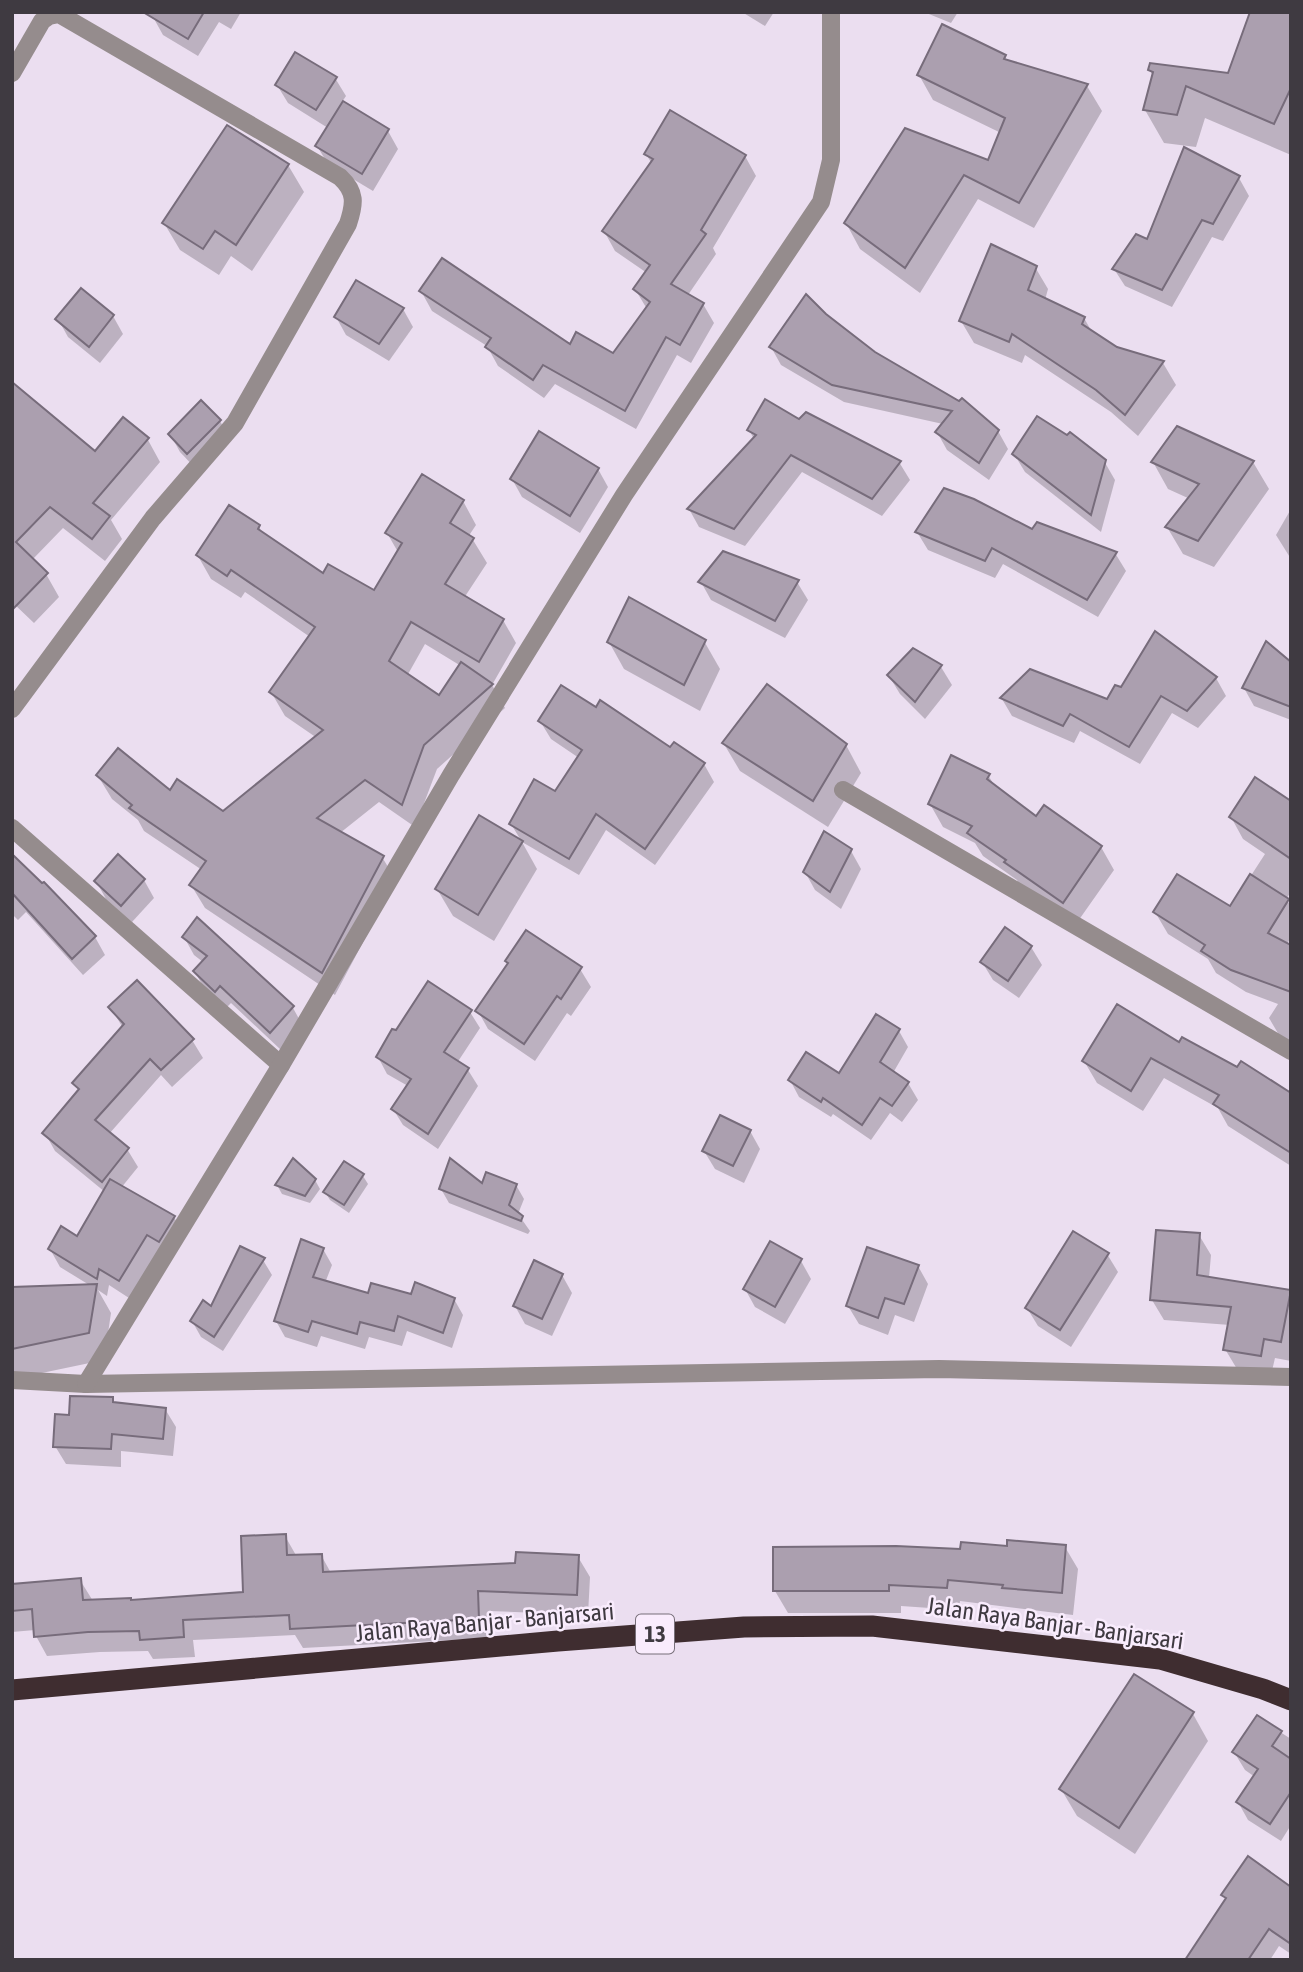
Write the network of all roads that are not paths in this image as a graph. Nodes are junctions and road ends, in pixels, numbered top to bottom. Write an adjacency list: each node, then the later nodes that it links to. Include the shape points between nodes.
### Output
1 (831, 12): 8 (street, via 831,160 821,202 624,495 451,775)
2 (12, 73): 3 (street, via 42,21 60,14 340,177 351,187 353,198 348,224 235,423 153,518 75,628)
3 (18, 689): 4 (street)
4 (12, 709)
5 (843, 790): 7 (street)
6 (12, 828): 8 (street)
7 (1291, 1051)
8 (281, 1065): 11 (street)
9 (1291, 1377): 11 (street, via 939,1369)
10 (12, 1380): 11 (street)
11 (86, 1384)
12 (12, 1690): 13 (highway, Jalan Raya Banjar - Banjarsari / 13, via 558,1641 744,1628 872,1626 1160,1658)
13 (1291, 1700)

